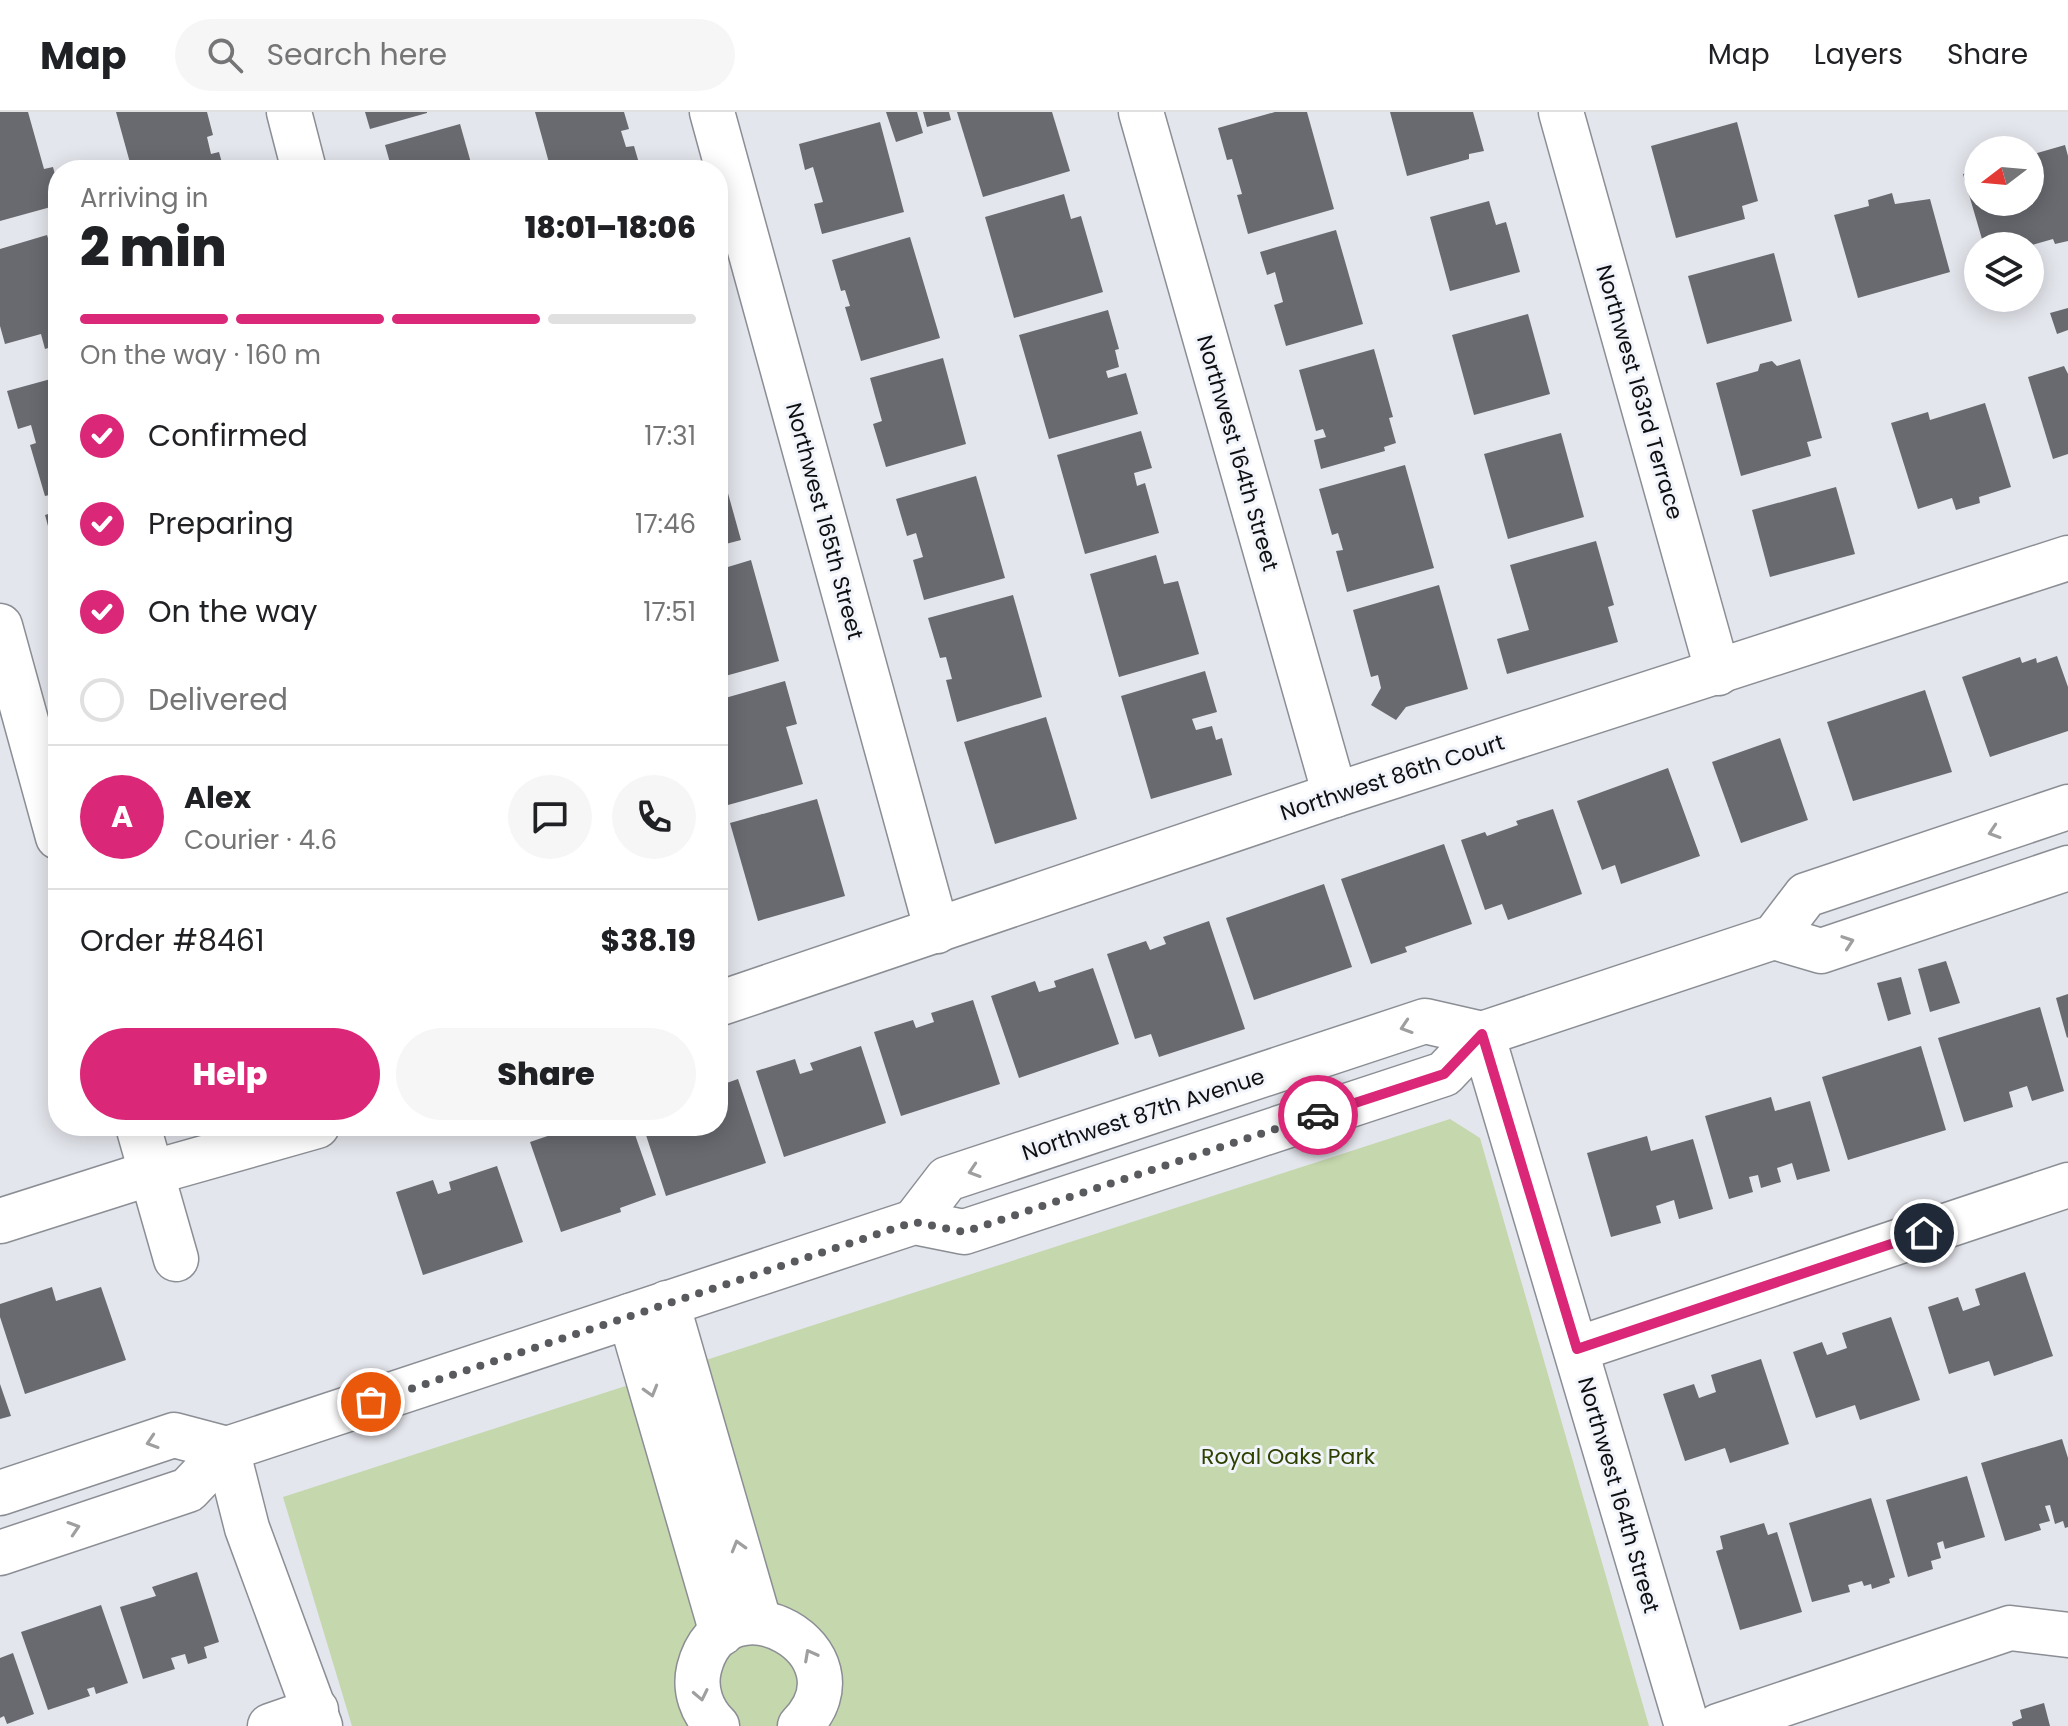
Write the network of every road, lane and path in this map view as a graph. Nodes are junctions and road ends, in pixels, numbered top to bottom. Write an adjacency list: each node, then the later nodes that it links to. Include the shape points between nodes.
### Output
1 (289, 112): 5 (street)
2 (712, 112): 6 (street, Northwest 165th Street)
3 (1141, 112): 11 (street, Northwest 164th Street)
4 (1561, 112): 10 (street, Northwest 163rd Terrace)
5 (301, 160)
6 (725, 160)
7 (728, 170): 15 (street, Northwest 165th Street)
8 (2068, 558): 10 (street, Northwest 86th Court)
9 (0, 626): 12 (street)
10 (1718, 673): 11 (street, Northwest 86th Court)
11 (1335, 795): 15 (street, Northwest 86th Court)
12 (48, 801)
13 (2068, 807): 16 (street, one-way to 16, via 1806,895)
14 (2068, 868): 16 (street, one-way to 14, via 1821,951)
15 (937, 931): 17 (street, Northwest 86th Court)
16 (1774, 937): 18 (street)
17 (728, 1001)
18 (1482, 1034): 25 (street, Northwest 87th Avenue, via 1425,1021 947,1179 914,1222); 26 (street, Northwest 164th Street)
19 (141, 1136): 21 (street)
20 (282, 1136): 21 (street)
21 (151, 1173): 23 (street); 24 (street)
22 (2068, 1185): 26 (street)
23 (0, 1221)
24 (176, 1259)
25 (648, 1310): 27 (street, Northwest 87th Avenue); 30 (street)
26 (1577, 1349): 36 (street, Northwest 164th Street)
27 (227, 1449): 28 (street, one-way to 28, via 174,1435); 29 (street, Northwest 87th Avenue, one-way to 27, via 188,1490); 32 (street, via 247,1528)
28 (0, 1493)
29 (0, 1553)
30 (741, 1627): 34 (street, one-way to 34, via 703,1656 698,1673 702,1706); 35 (street, one-way to 30, via 818,1692 813,1659 792,1632)
31 (2068, 1635): 37 (street, via 2010,1628)
32 (318, 1718): 33 (street)
33 (270, 1726)
34 (717, 1726)
35 (800, 1726)
36 (1687, 1726)
37 (1718, 1726)

